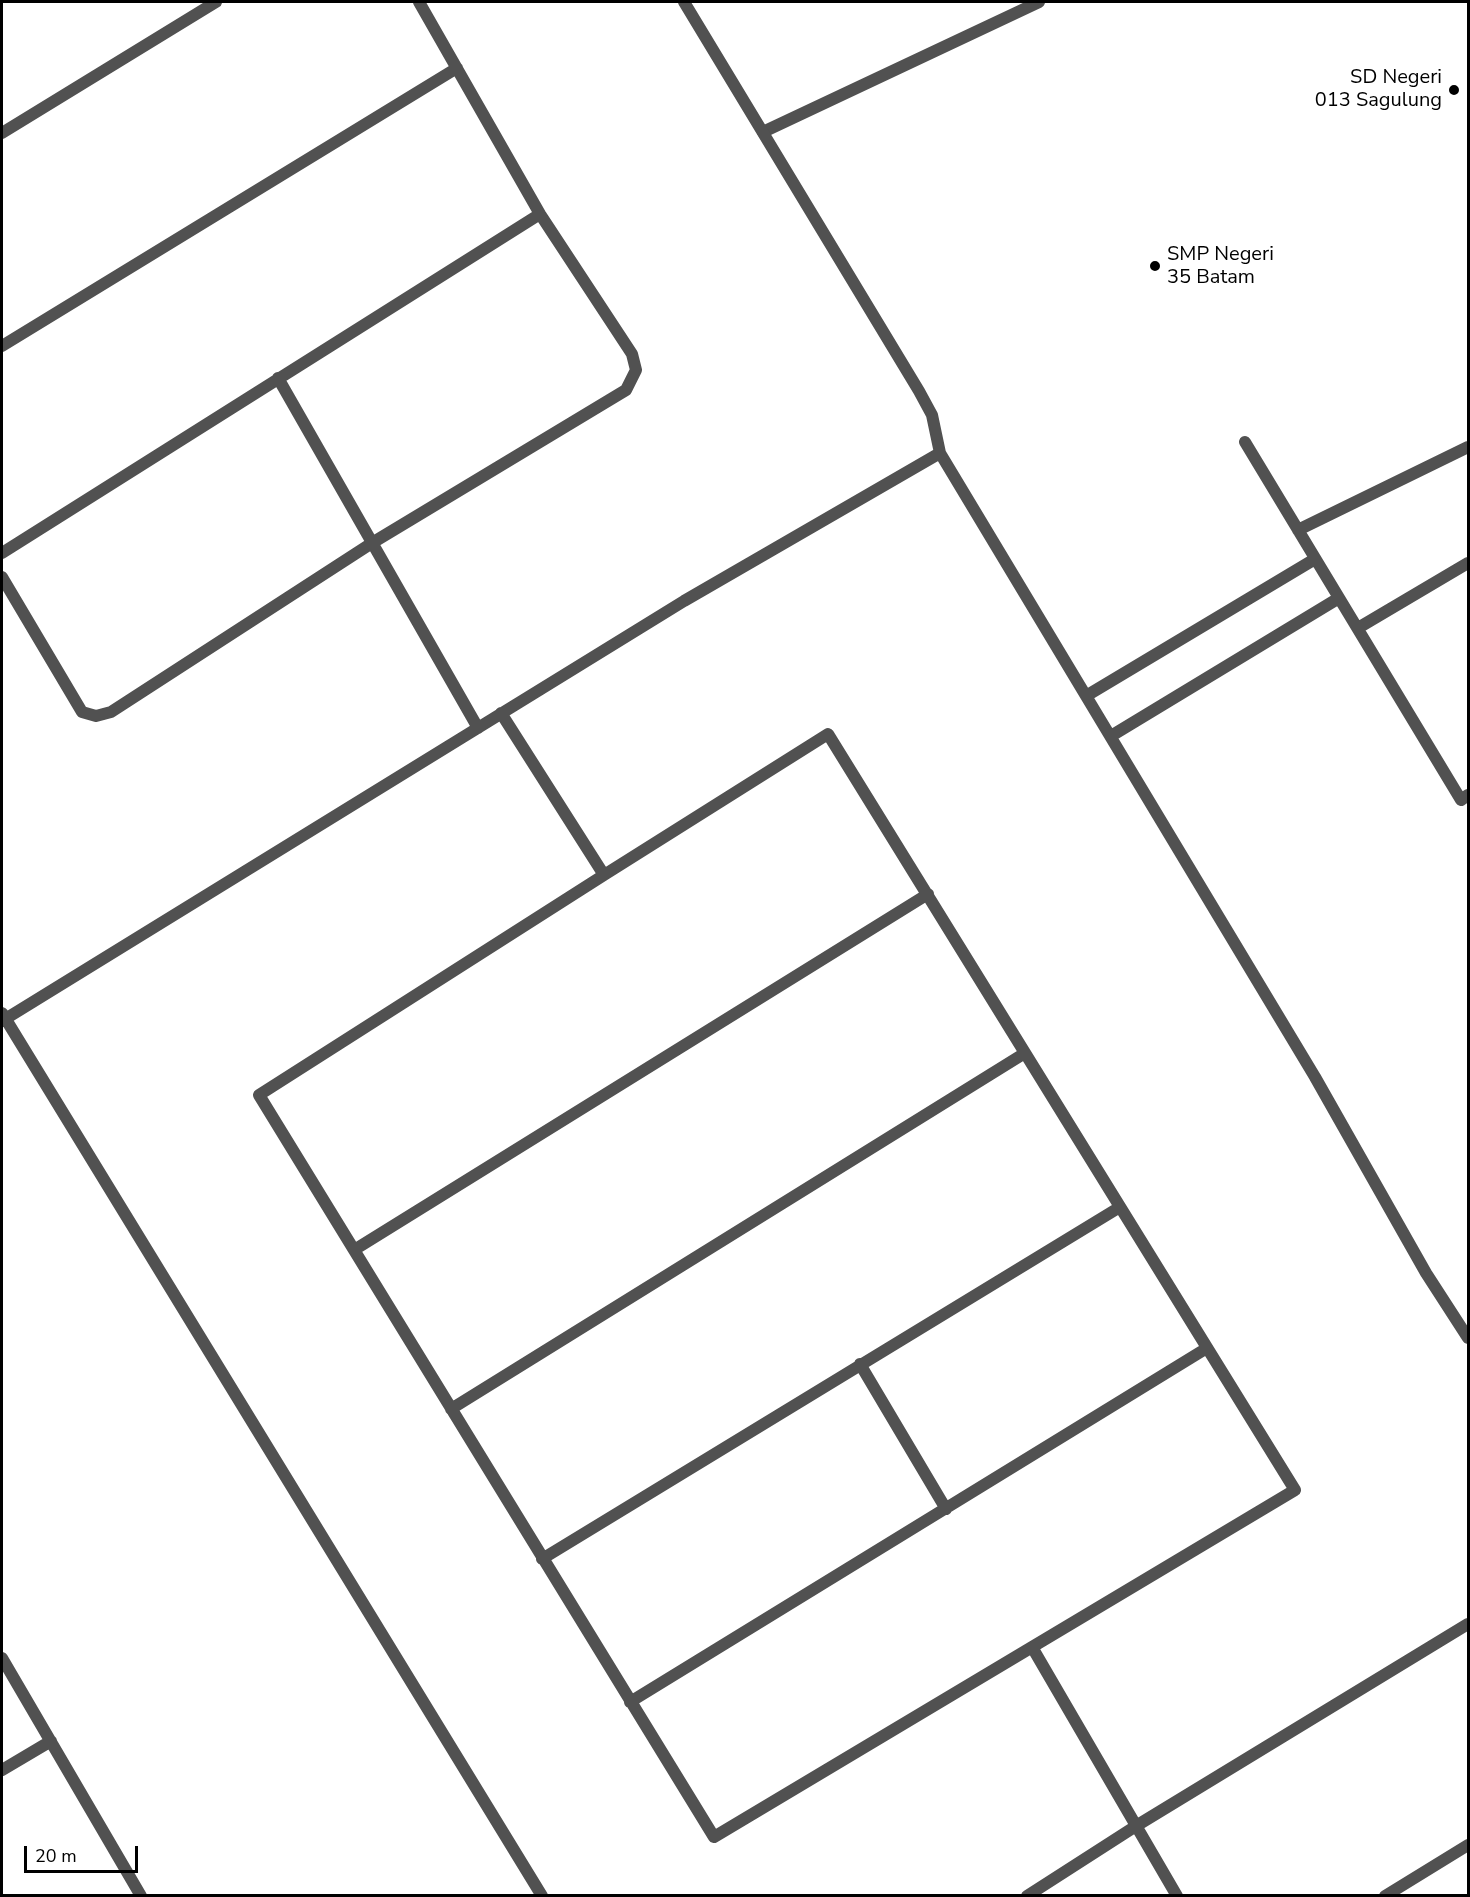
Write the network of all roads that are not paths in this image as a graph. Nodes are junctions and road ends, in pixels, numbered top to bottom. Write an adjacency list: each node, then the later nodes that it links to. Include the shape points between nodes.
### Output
1 (216, 2): 7 (street)
2 (419, 2): 5 (street)
3 (684, 2): 6 (street)
4 (1039, 2): 6 (street)
5 (457, 68): 8 (street); 9 (street)
6 (763, 132): 13 (street, via 919,391 932,415)
7 (2, 133)
8 (540, 214): 10 (street); 15 (street, via 632,354 636,370 626,390)
9 (2, 346)
10 (278, 378): 15 (street); 16 (street)
11 (1245, 442): 14 (street)
12 (1468, 447): 14 (street)
13 (940, 453): 22 (street); 23 (street)
14 (1298, 530): 17 (street)
15 (372, 543): 19 (street, via 111,712 96,716 82,712); 24 (street)
16 (2, 553)
17 (1315, 559): 20 (street); 22 (street)
18 (1468, 563): 21 (street)
19 (2, 577)
20 (1339, 598): 21 (street); 25 (street)
21 (1358, 628): 26 (street, via 1461,800)
22 (1086, 696): 25 (street)
23 (501, 714): 24 (street); 27 (street)
24 (478, 728): 29 (street)
25 (1111, 736): 33 (street, via 1315,1077 1426,1274)
26 (1468, 795)
27 (604, 875): 28 (street, via 828,734); 32 (street, via 259,1095)
28 (927, 894): 30 (street); 32 (street)
29 (3, 1017): 48 (street)
30 (1025, 1053): 31 (street); 36 (street)
31 (1119, 1207): 34 (street); 35 (street)
32 (354, 1250): 36 (street)
33 (1468, 1338)
34 (1207, 1348): 37 (street); 40 (street, via 1295,1490)
35 (860, 1364): 37 (street); 38 (street)
36 (451, 1409): 38 (street)
37 (946, 1509): 42 (street)
38 (542, 1559): 42 (street)
39 (1468, 1624): 45 (street)
40 (1032, 1647): 42 (street, via 714,1837); 45 (street)
41 (2, 1658): 43 (street)
42 (630, 1702)
43 (51, 1741): 44 (street); 47 (street)
44 (2, 1770)
45 (1136, 1826): 49 (street); 50 (street)
46 (1468, 1845): 51 (street)
47 (141, 1896)
48 (542, 1896)
49 (1027, 1896)
50 (1177, 1896)
51 (1385, 1896)

